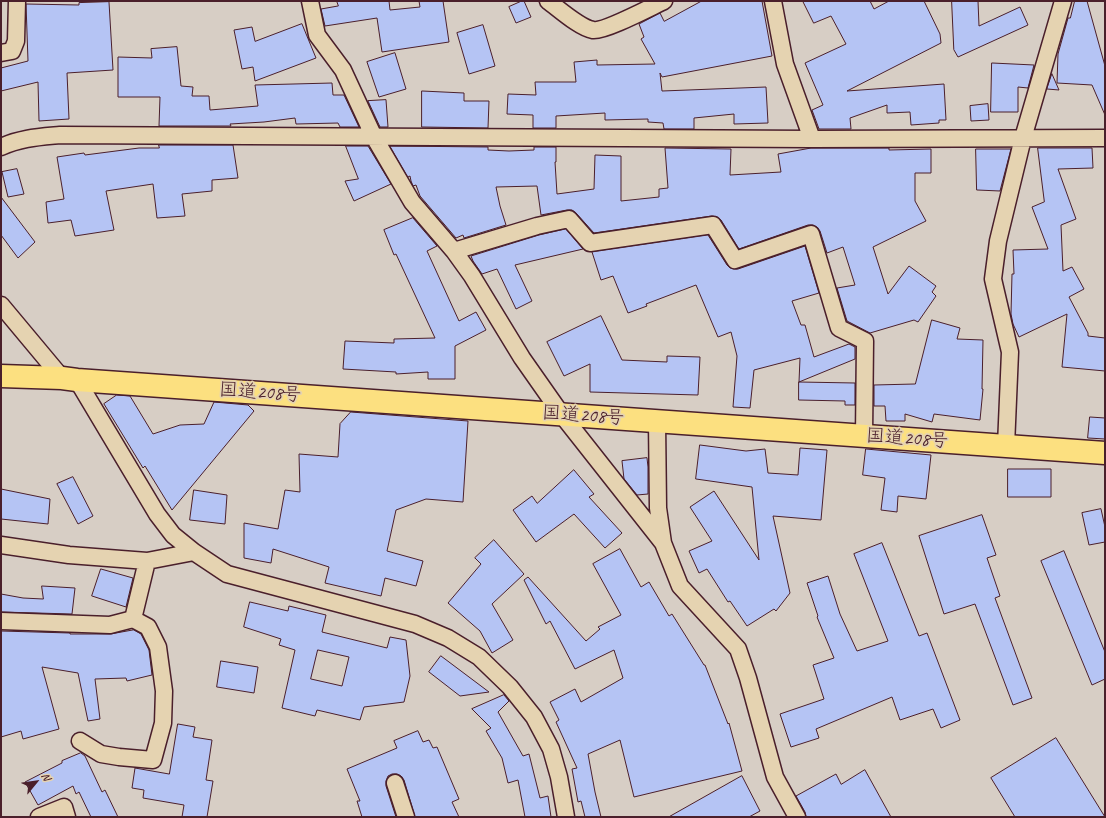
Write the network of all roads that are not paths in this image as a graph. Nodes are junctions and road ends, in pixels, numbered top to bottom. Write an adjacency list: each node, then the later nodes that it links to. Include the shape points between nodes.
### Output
1 (17, 1): 7 (street, via 16,41 12,51)
2 (310, 1): 8 (street, via 317,35 342,70)
3 (548, 1): 4 (street, via 581,25 593,30 605,28)
4 (664, 1)
5 (773, 1): 11 (street, via 785,64)
6 (1063, 1): 9 (street)
7 (1, 53)
8 (374, 138): 11 (street); 12 (street, via 60,135 33,137); 13 (street, via 412,202)
9 (1022, 138): 10 (street); 11 (street); 21 (street, via 998,241 993,279 1010,352)
10 (1105, 138)
11 (812, 139)
12 (1, 147)
13 (454, 251): 18 (street, via 522,358); 20 (street, via 569,219 590,243 713,225 735,260 811,234 839,328 865,341)
14 (1, 305): 17 (street)
15 (1, 364): 17 (highway, 国道208号)
16 (1, 376): 17 (highway, 国道208号)
17 (70, 379): 18 (highway, 国道208号); 25 (street, via 173,535)
18 (562, 415): 19 (highway, 国道208号); 23 (street)
19 (657, 422): 20 (highway, 国道208号); 23 (street, via 658,508)
20 (864, 436): 21 (highway, 国道208号)
21 (1006, 446): 22 (highway, 国道208号)
22 (1105, 452)
23 (662, 543): 35 (street, via 680,586 738,649 775,777)
24 (1, 545): 26 (street, via 69,555)
25 (194, 552): 26 (street); 34 (street, via 227,574 415,624 448,638 479,657 510,687 534,717 551,749)
26 (147, 561): 27 (street)
27 (133, 619): 28 (street, via 110,625); 29 (street, via 148,626 158,647 164,691 163,723 153,760 101,754)
28 (1, 621)
29 (80, 741)
30 (395, 783): 33 (street)
31 (40, 817): 32 (street, via 64,807)
32 (67, 817)
33 (406, 817)
34 (566, 817)
35 (797, 817)

